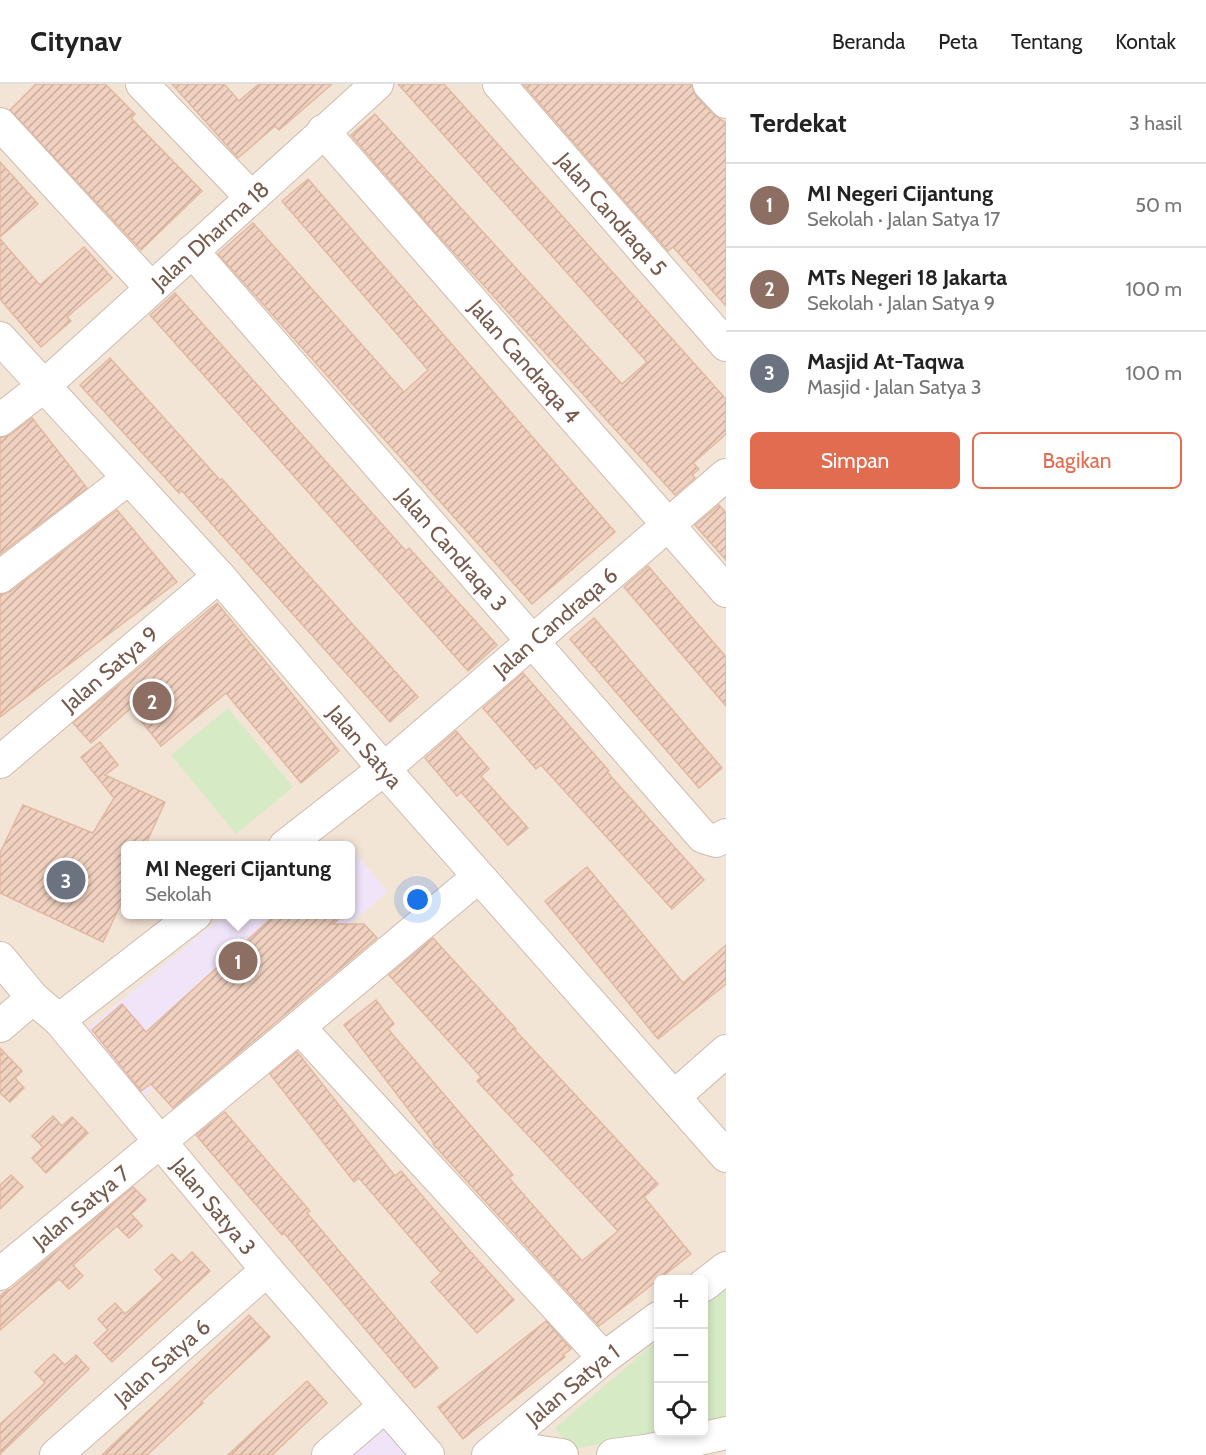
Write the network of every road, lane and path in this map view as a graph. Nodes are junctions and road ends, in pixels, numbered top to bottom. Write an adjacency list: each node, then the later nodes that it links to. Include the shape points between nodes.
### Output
1 (142, 84): 8 (street)
2 (376, 84): 7 (street, Jalan Dharma 18)
3 (499, 84): 12 (street, Jalan Candraqa 5)
4 (709, 84): 5 (street)
5 (726, 102)
6 (0, 124): 10 (street)
7 (323, 131): 8 (street, Jalan Dharma 18); 17 (street, Jalan Candraqa 4)
8 (251, 197): 9 (street, Jalan Dharma 18)
9 (192, 251): 10 (street, Jalan Dharma 18); 21 (street, Jalan Candraqa 3)
10 (151, 288): 13 (street, Jalan Dharma 18)
11 (0, 338): 13 (street, Jalan Satya)
12 (726, 345)
13 (44, 386): 14 (street, Jalan Dharma 18); 16 (street, Jalan Satya)
14 (0, 420)
15 (726, 475): 17 (street, Jalan Candraqa 6)
16 (129, 478): 18 (street, Jalan Satya); 19 (street)
17 (669, 526): 20 (street, Jalan Candraqa 4); 21 (street, Jalan Candraqa 6)
18 (219, 576): 22 (street, Jalan Satya 9); 23 (street, Jalan Satya)
19 (0, 577)
20 (726, 591)
21 (533, 642): 23 (street, Jalan Candraqa 6); 24 (street, Jalan Candraqa 3, via 703,837)
22 (0, 762)
23 (384, 769): 25 (street, Jalan Candraqa 6); 26 (street, Jalan Satya)
24 (721, 838)
25 (291, 841)
26 (478, 877): 32 (street, Jalan Satya 7); 34 (street, Jalan Satya)
27 (191, 919): 30 (street)
28 (0, 958): 29 (street, Jalan Satya 3)
29 (33, 998): 30 (street, Jalan Satya 3); 31 (street)
30 (59, 1020): 35 (street, Jalan Satya 3)
31 (0, 1026)
32 (299, 1027): 35 (street, Jalan Satya 7); 42 (street)
33 (726, 1051): 34 (street)
34 (675, 1096): 36 (street, Jalan Satya)
35 (161, 1140): 38 (street, Jalan Satya 3); 39 (street, Jalan Satya 7)
36 (726, 1156)
37 (726, 1268): 40 (street)
38 (267, 1270): 43 (street, Jalan Satya 3); 46 (street, Jalan Satya 6)
39 (0, 1274)
40 (708, 1282)
41 (654, 1321): 42 (street, Jalan Satya 1)
42 (604, 1358): 45 (street, Jalan Satya 1)
43 (384, 1406): 47 (street); 48 (street, Jalan Satya 3)
44 (726, 1433): 50 (street)
45 (494, 1451): 49 (street)
46 (56, 1455)
47 (328, 1455)
48 (428, 1455)
49 (562, 1455)
50 (613, 1455)

